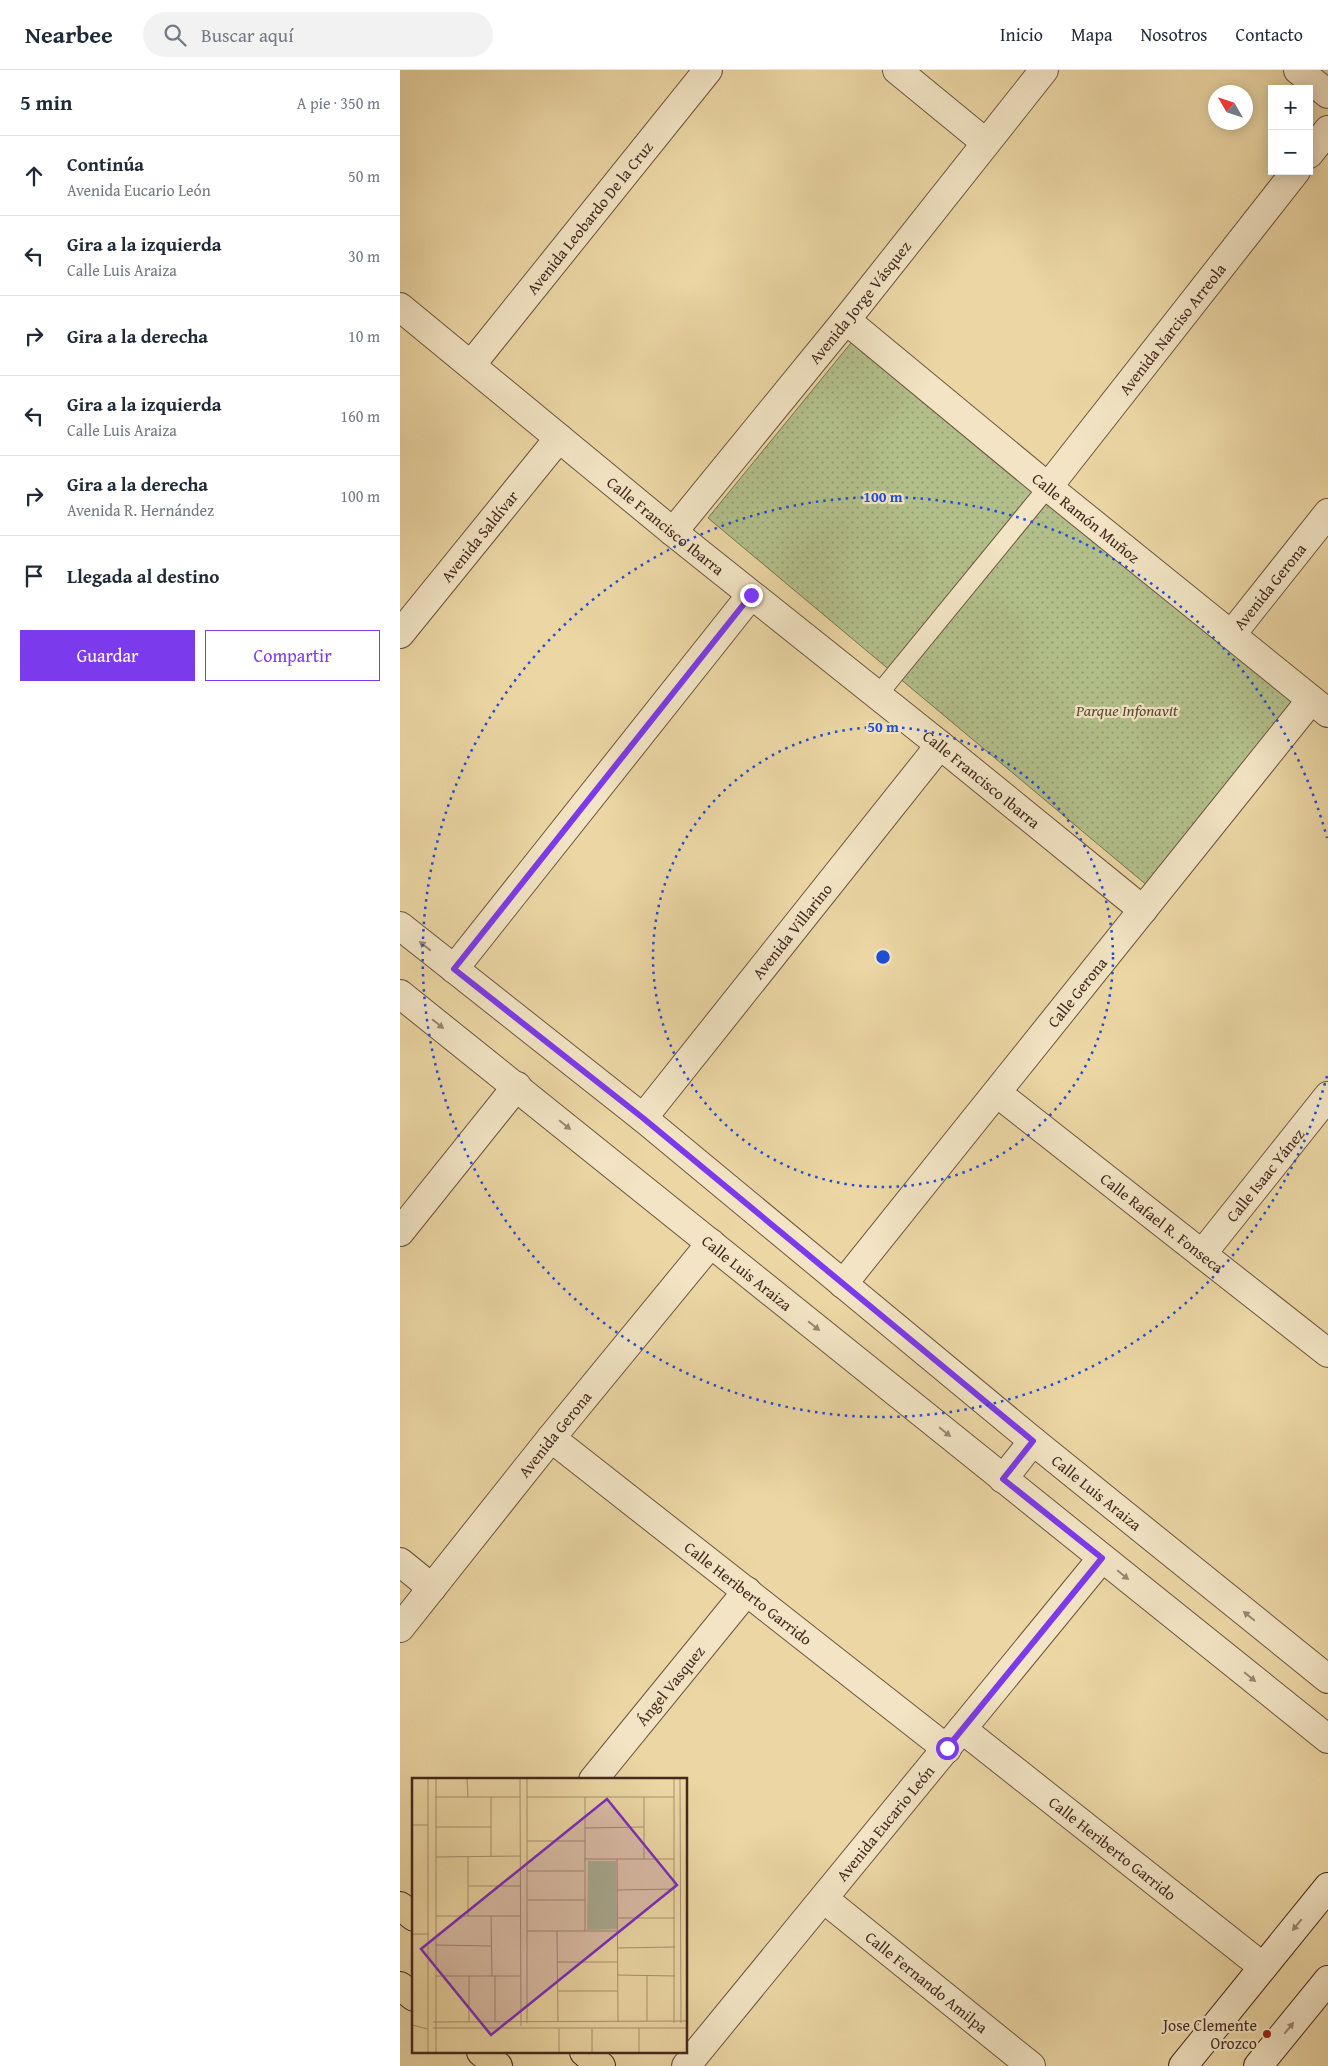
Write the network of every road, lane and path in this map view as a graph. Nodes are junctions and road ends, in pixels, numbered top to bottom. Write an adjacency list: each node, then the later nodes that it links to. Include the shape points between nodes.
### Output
1 (708, 70): 12 (street, Avenida Leobardo De la Cruz)
2 (897, 70): 7 (street)
3 (1044, 70): 7 (street, Avenida Jorge Vásquez)
4 (1298, 70): 5 (street)
5 (1328, 94)
6 (1328, 130): 8 (street)
7 (986, 143): 11 (street, Avenida Jorge Vásquez)
8 (1313, 149)
9 (1293, 175): 14 (street, Avenida Narciso Arreola)
10 (400, 307): 12 (street, Calle Francisco Ibarra)
11 (846, 320): 14 (street, Calle Ramón Muñoz); 16 (street, Avenida Jorge Vásquez)
12 (471, 365): 13 (street, Calle Francisco Ibarra)
13 (559, 438): 16 (street, Calle Francisco Ibarra); 18 (street, Avenida Saldívar)
14 (1048, 487): 19 (street, Calle Ramón Muñoz); 20 (lane)
15 (1328, 513): 19 (street, Avenida Gerona)
16 (673, 532): 17 (street, Calle Francisco Ibarra)
17 (751, 595): 20 (street, Calle Francisco Ibarra); 25 (street)
18 (400, 634)
19 (1231, 635): 21 (street, Calle Ramón Muñoz)
20 (877, 696): 22 (street, Calle Francisco Ibarra)
21 (1319, 706): 23 (street, Calle Gerona)
22 (940, 745): 23 (street, Calle Francisco Ibarra); 30 (street, Avenida Villarino)
23 (1144, 910): 28 (street, Calle Gerona)
24 (400, 926): 25 (street, Calle Luis Araiza, one-way to 24)
25 (454, 969): 30 (street, Calle Luis Araiza)
26 (400, 994): 27 (street, Calle Luis Araiza, one-way to 27)
27 (517, 1086): 31 (street); 32 (street, Calle Luis Araiza, one-way to 32)
28 (997, 1092): 33 (street, Calle Rafael R. Fonseca); 34 (street, Calle Gerona)
29 (1328, 1096): 33 (street, Calle Isaac Yánez)
30 (643, 1118): 34 (street, Calle Luis Araiza)
31 (400, 1232)
32 (712, 1243): 36 (street, Avenida Gerona); 38 (street, Calle Luis Araiza, one-way to 38)
33 (1202, 1254): 35 (street, Calle Rafael R. Fonseca)
34 (843, 1284): 37 (street, Calle Luis Araiza)
35 (1328, 1353)
36 (551, 1438): 41 (street, Avenida Gerona); 42 (street, Calle Heriberto Garrido)
37 (1033, 1441): 38 (street); 44 (street, Calle Luis Araiza, one-way to 37)
38 (1003, 1479): 39 (street, Calle Luis Araiza)
39 (1102, 1558): 45 (street, Avenida Eucario León); 46 (street, Calle Luis Araiza, one-way to 46)
40 (400, 1562): 41 (street)
41 (432, 1588): 43 (street, Avenida Gerona)
42 (747, 1591): 45 (street, Calle Heriberto Garrido); 47 (street, Ángel Vasquez)
43 (400, 1628)
44 (1328, 1679)
45 (954, 1739): 49 (street, Avenida Eucario León); 52 (street, Calle Heriberto Garrido)
46 (1328, 1740)
47 (596, 1778)
48 (1328, 1888): 52 (street, one-way to 52)
49 (824, 1898): 60 (street, Avenida Eucario León); 61 (street, Calle Fernando Amilpa)
50 (400, 1906): 51 (main road)
51 (412, 1915)
52 (1263, 1967): 62 (street)
53 (1328, 1980): 63 (street, one-way to 53)
54 (400, 1986): 55 (main road)
55 (412, 1995)
56 (483, 2054): 58 (main road)
57 (586, 2054): 59 (main road)
58 (498, 2066)
59 (601, 2066)
60 (686, 2066)
61 (1031, 2066)
62 (1183, 2066)
63 (1258, 2066)

